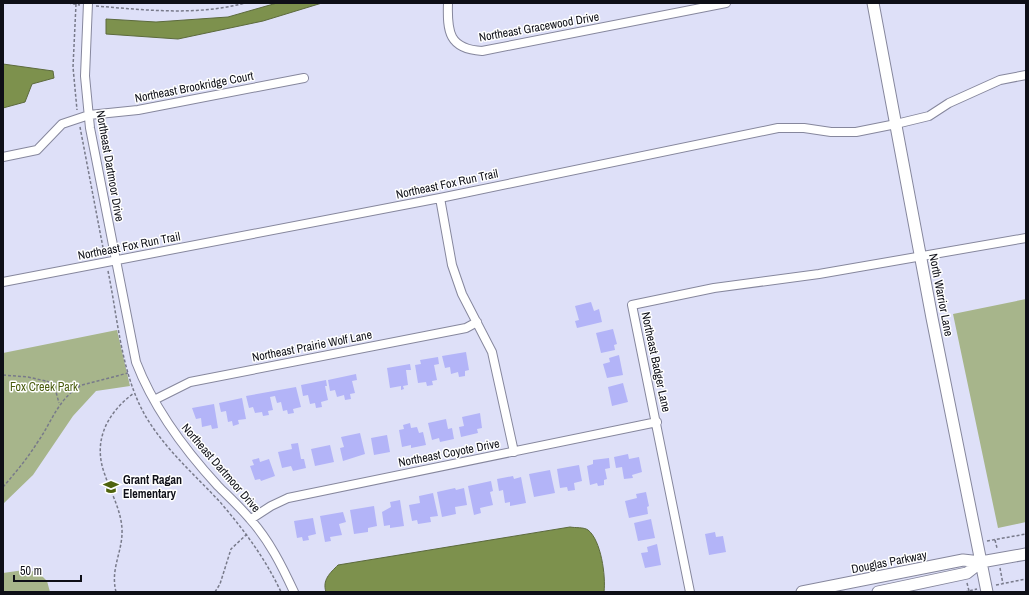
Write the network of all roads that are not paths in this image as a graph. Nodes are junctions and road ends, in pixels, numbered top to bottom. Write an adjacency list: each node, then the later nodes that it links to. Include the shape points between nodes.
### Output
1 (448, 3): 2 (street, Northeast Gracewood Drive, via 447,24 453,40 467,50 482,51)
2 (726, 3)
3 (873, 3): 8 (street, North Warrior Lane)
4 (88, 4): 7 (street, Northeast Dartmoor Drive, via 85,76)
5 (1026, 76): 8 (street, Northeast Fox Run Trail, via 1000,80 949,103 929,116)
6 (304, 78): 7 (street, Northeast Brookridge Court, via 138,110)
7 (89, 115): 9 (street, Northeast Brookridge Court, via 62,124 37,150); 13 (street, Northeast Dartmoor Drive)
8 (896, 124): 10 (street, Northeast Fox Run Trail, via 856,132 778,128); 12 (street, North Warrior Lane)
9 (3, 157)
10 (440, 198): 13 (street, Northeast Fox Run Trail); 15 (street, via 452,265 462,294)
11 (1026, 238): 12 (street)
12 (920, 255): 17 (street, Northeast Badger Lane, via 819,274 714,288 632,305); 21 (street, North Warrior Lane)
13 (115, 260): 14 (street, Northeast Fox Run Trail); 16 (street, Northeast Dartmoor Drive, via 136,362)
14 (3, 282)
15 (477, 322): 16 (street, Northeast Prairie Wolf Lane, via 466,328 190,382); 18 (street, via 492,352)
16 (154, 400): 19 (street, Northeast Dartmoor Drive, via 190,455)
17 (657, 422): 18 (street, Northeast Coyote Drive); 24 (street, Northeast Badger Lane)
18 (514, 452): 19 (street, Northeast Coyote Drive, via 288,498)
19 (251, 519): 23 (street, Northeast Dartmoor Drive, via 282,566)
20 (1026, 554): 21 (street, Douglas Parkway)
21 (981, 562): 22 (street, North Warrior Lane); 25 (street, Douglas Parkway, via 963,560); 26 (street, Douglas Parkway, via 967,573)
22 (987, 590)
23 (294, 592)
24 (690, 592)
25 (802, 592)
26 (878, 592)

